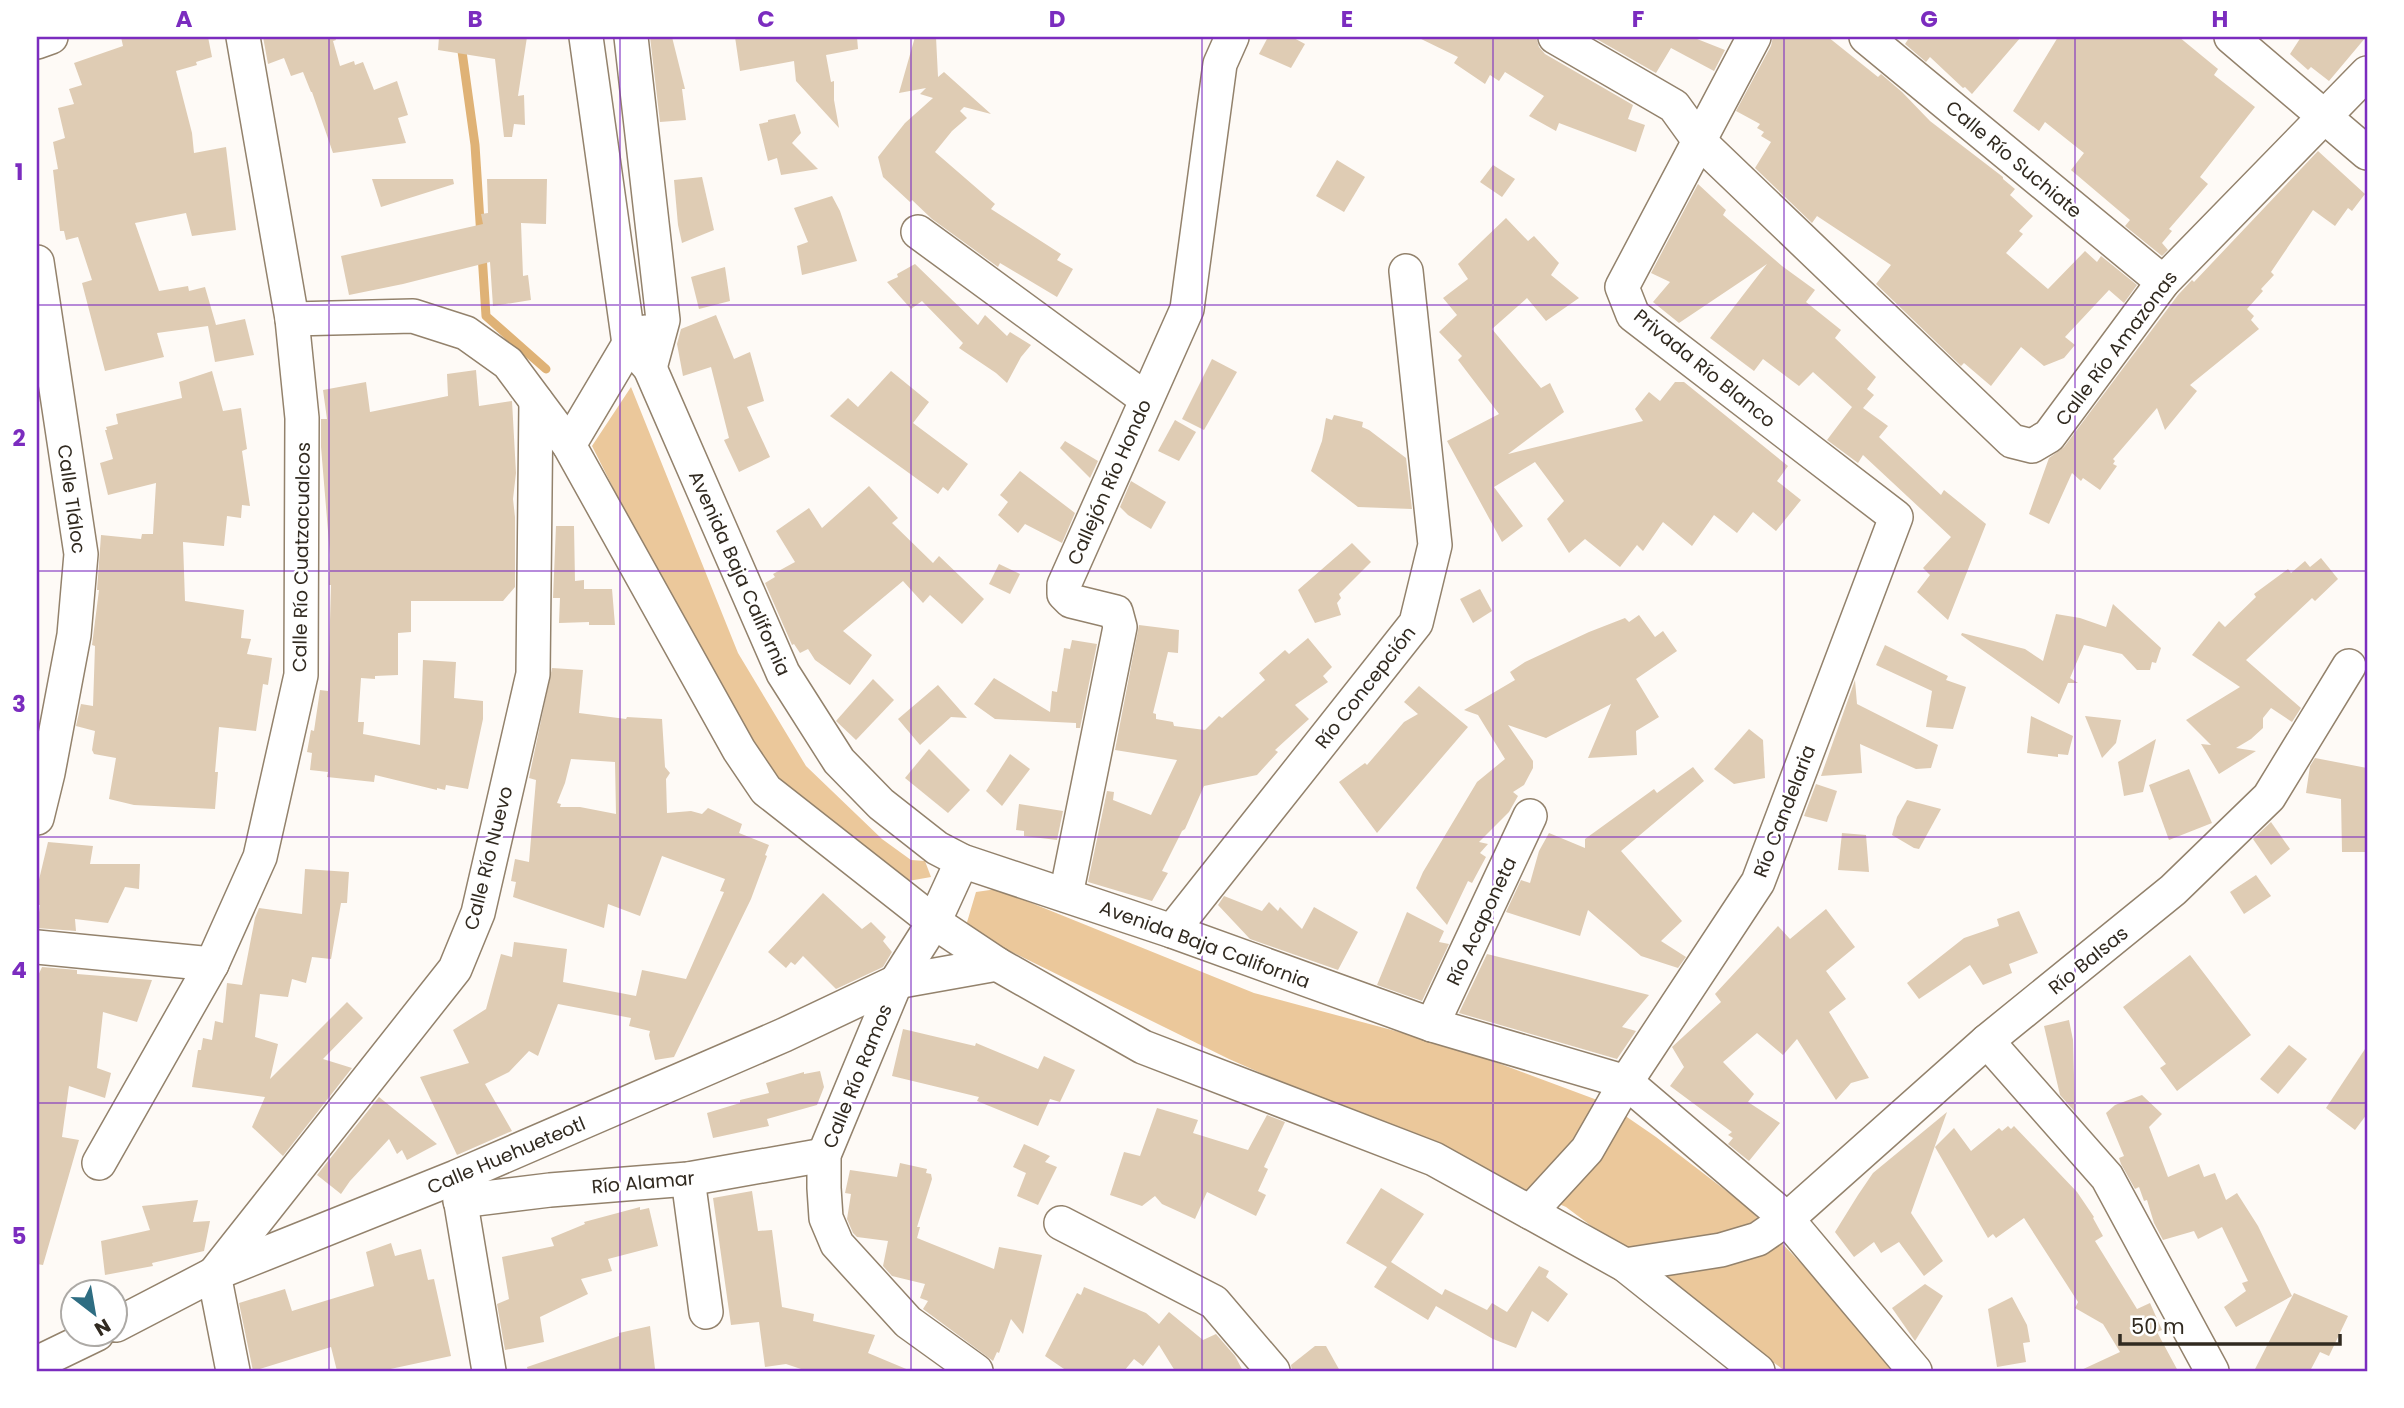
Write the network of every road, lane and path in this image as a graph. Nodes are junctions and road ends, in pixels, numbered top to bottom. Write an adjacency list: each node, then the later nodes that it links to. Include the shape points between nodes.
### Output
1 (51, 37): 10 (street)
2 (243, 37): 19 (street, Calle Río Cuatzacualcos)
3 (586, 37): 21 (street)
4 (631, 37): 20 (street)
5 (1232, 37): 23 (street, Callejón Río Hondo, via 1220,64 1187,309)
6 (1555, 37): 13 (street, via 1674,106)
7 (1754, 37): 13 (street, Privada Río Blanco)
8 (1866, 37): 18 (street, Calle Río Suchiate)
9 (2231, 37): 12 (street)
10 (37, 42)
11 (2367, 73): 12 (street, Calle Río Amazonas)
12 (2324, 114): 14 (street); 18 (street, Calle Río Amazonas)
13 (1700, 142): 18 (street, Calle Río Amazonas, via 2012,441 2032,446 2049,436); 26 (street, Privada Río Blanco, via 1622,287 1633,315)
14 (2367, 153)
15 (918, 232): 23 (street)
16 (37, 262): 28 (street, Calle Tláloc, via 81,554 74,635)
17 (1406, 271): 34 (street, Río Concepción, via 1434,545 1416,623)
18 (2163, 282)
19 (292, 319): 24 (street, via 413,316 466,333 508,363); 36 (street, Calle Río Cuatzacualcos, via 302,418 301,675 260,856)
20 (663, 320): 21 (street); 22 (street)
21 (629, 344): 22 (street, Avenida Baja California); 25 (street)
22 (650, 368): 31 (street, Avenida Baja California, via 783,673 839,761 881,804 937,849)
23 (1146, 399): 32 (street, Callejón Río Hondo, via 1064,585 1064,594 1071,601 1116,612 1120,627)
24 (536, 401): 25 (street); 50 (street, Calle Río Nuevo, via 533,674 478,913 455,969)
25 (569, 445): 33 (street, via 739,750 766,790)
26 (1896, 517): 41 (street, Río Candelaria, via 1758,882)
27 (2348, 666): 40 (street, Río Balsas, via 2269,797 2173,890)
28 (49, 701): 30 (street, Calle Tláloc, via 48,773)
29 (1530, 816): 39 (street, Río Acaponeta)
30 (37, 818)
31 (962, 861): 32 (street, Avenida Baja California); 33 (street, Calle Río Ramos)
32 (1066, 895): 34 (street, Avenida Baja California)
33 (934, 922): 37 (street); 38 (street, Calle Río Ramos)
34 (1172, 931): 39 (street, Avenida Baja California)
35 (37, 947): 36 (street)
36 (212, 964): 43 (street, Calle Río Cuatzacualcos)
37 (997, 964): 38 (street, Calle Huehueteotl); 46 (street, via 1143,1047 1433,1159)
38 (896, 982): 42 (street, Calle Río Ramos); 45 (street, Calle Huehueteotl)
39 (1432, 1025): 41 (street, Avenida Baja California)
40 (1987, 1041): 47 (street, Río Balsas); 61 (street, via 2107,1177)
41 (1626, 1082): 46 (street, Río Candelaria, via 1587,1150); 47 (street, Avenida Baja California)
42 (824, 1155): 44 (street, Río Alamar); 57 (street, Calle Río Ramos, via 827,1217 837,1244 908,1322)
43 (99, 1163)
44 (688, 1179): 45 (street, Río Alamar, via 550,1190); 51 (street)
45 (458, 1189): 50 (street, Calle Huehueteotl); 56 (street)
46 (1530, 1212): 49 (street)
47 (1787, 1219): 49 (street, Río Balsas, via 1758,1239 1721,1250); 60 (street, Avenida Baja California)
48 (1060, 1223): 58 (street, via 1214,1302)
49 (1625, 1265): 59 (street)
50 (214, 1273): 52 (street, Calle Huehueteotl); 55 (street)
51 (706, 1312)
52 (130, 1318)
53 (69, 1348): 54 (street)
54 (37, 1363)
55 (233, 1371)
56 (489, 1371)
57 (976, 1371)
58 (1273, 1371)
59 (1758, 1371)
60 (1915, 1371)
61 (2212, 1371)

